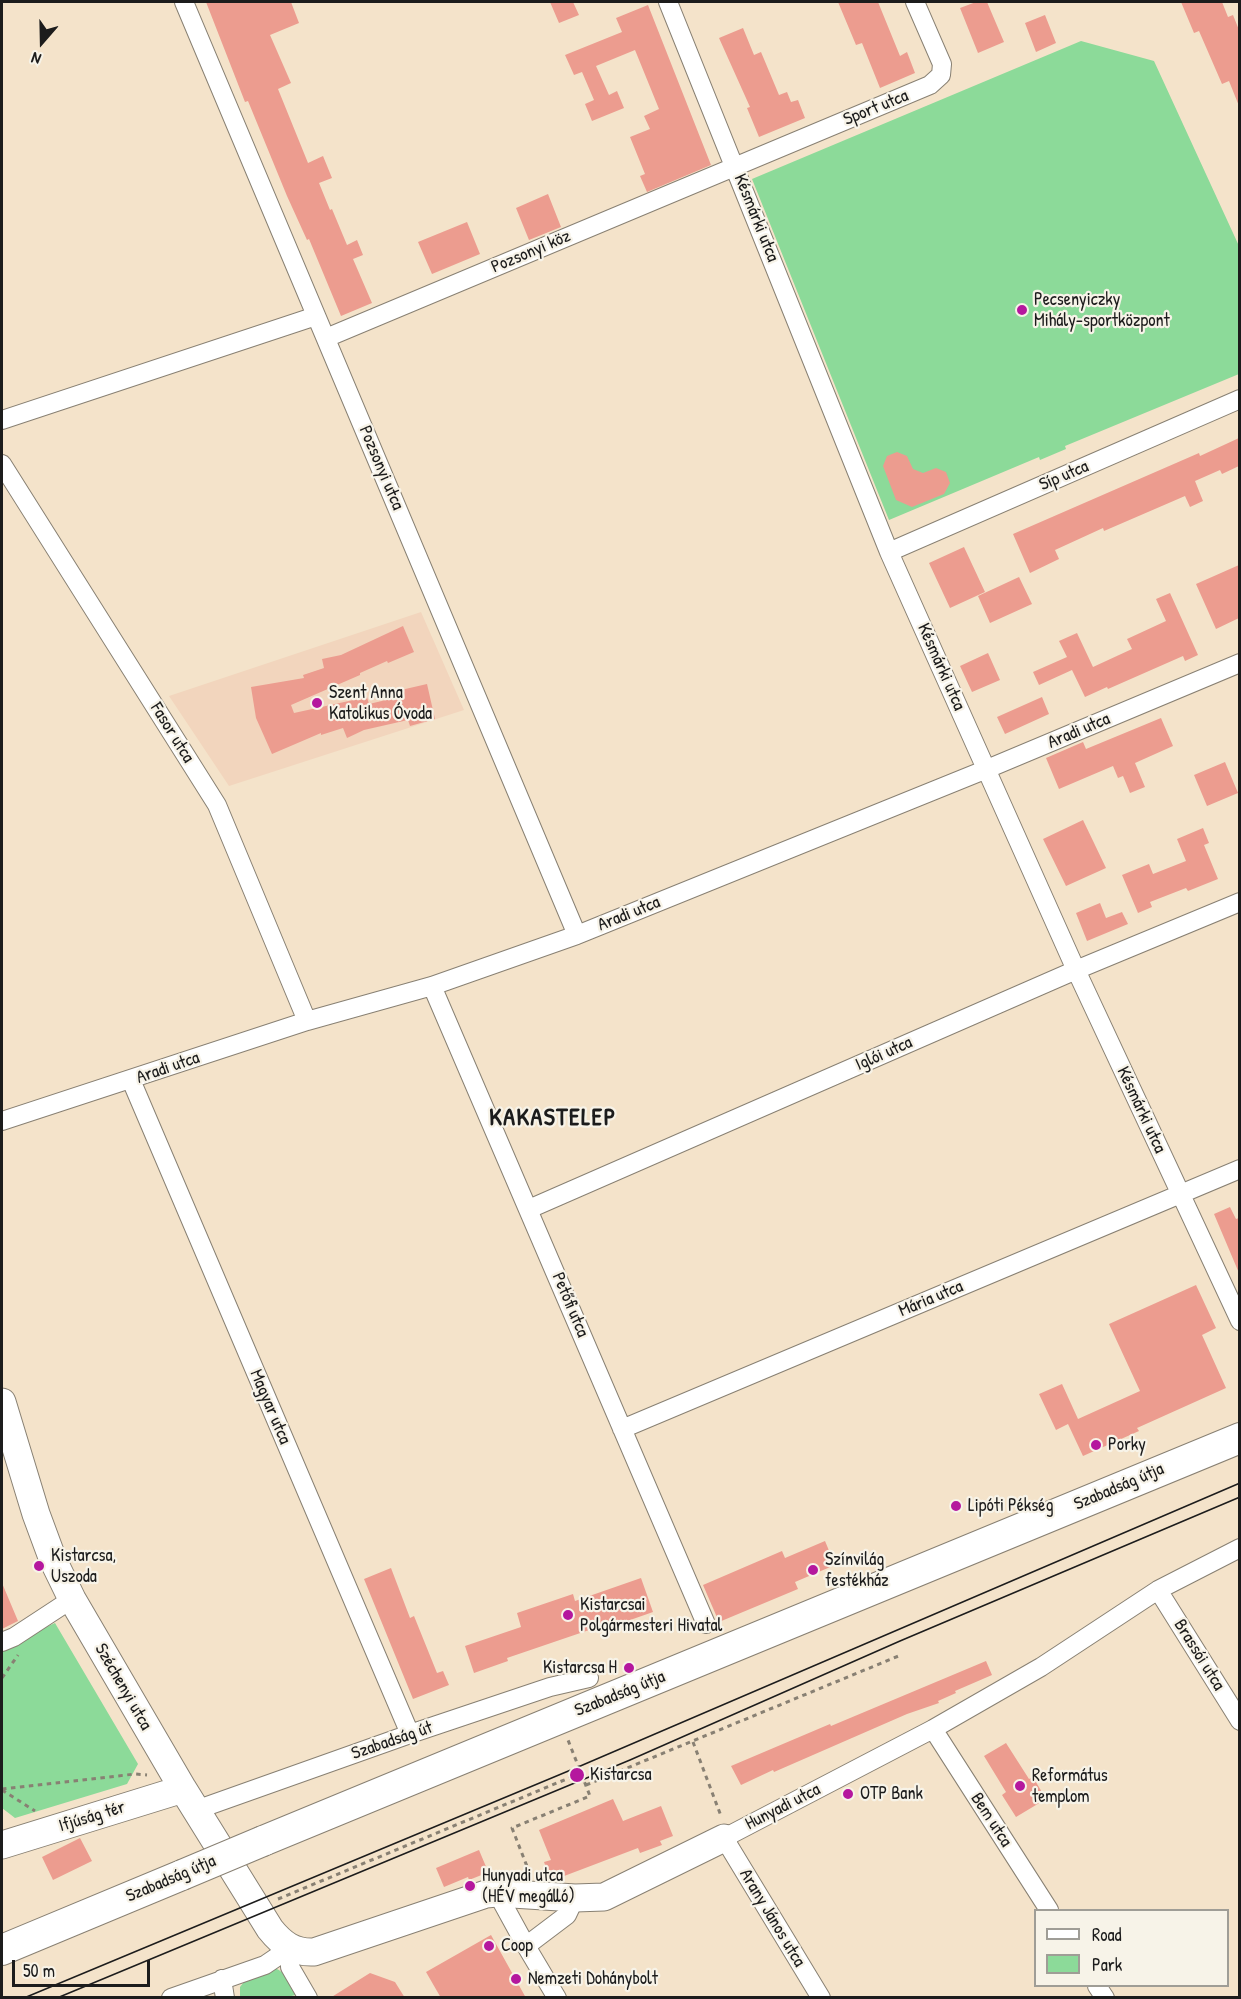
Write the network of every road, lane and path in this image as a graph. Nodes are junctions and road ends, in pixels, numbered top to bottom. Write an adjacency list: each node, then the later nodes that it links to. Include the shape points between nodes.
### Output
1 (184, 2): 5 (street, Pozsonyi utca)
2 (668, 2): 4 (street, Késmárki utca)
3 (915, 2): 4 (street, Sport utca, via 942,64 940,75 930,85)
4 (736, 166): 6 (street, Pozsonyi köz); 10 (street, Késmárki utca)
5 (316, 315): 6 (street, Pozsonyi utca); 8 (street)
6 (327, 338): 14 (street, Pozsonyi utca)
7 (1239, 399): 10 (street, Síp utca)
8 (2, 420)
9 (2, 464): 17 (street, Fasor utca, via 217,805)
10 (889, 552): 12 (street, Késmárki utca)
11 (1239, 663): 12 (street, Aradi utca)
12 (987, 769): 14 (street, Aradi utca); 15 (street, Késmárki utca)
13 (1239, 902): 15 (street, Iglói utca)
14 (577, 935): 16 (street, Aradi utca)
15 (1076, 970): 21 (street, Késmárki utca); 22 (street, Iglói utca)
16 (432, 986): 17 (street, Aradi utca); 22 (street, Petőfi utca)
17 (307, 1021): 18 (street, Aradi utca)
18 (131, 1080): 19 (street, Aradi utca); 37 (street, Magyar utca)
19 (2, 1121)
20 (1239, 1169): 21 (street, Mária utca)
21 (1181, 1194): 23 (street, Késmárki utca); 25 (street, Mária utca)
22 (529, 1209): 25 (street, Petőfi utca)
23 (1239, 1321)
24 (2, 1402): 29 (street, Széchenyi utca, via 36,1514)
25 (622, 1429): 30 (street, Petőfi utca)
26 (1239, 1438): 34 (main road, Szabadság útja)
27 (1239, 1548): 28 (street, Hunyadi utca)
28 (1158, 1590): 35 (street, Brassói utca); 36 (street, Hunyadi utca, via 1041,1667)
29 (72, 1599): 31 (street); 42 (street, Széchenyi utca)
30 (706, 1624)
31 (2, 1642)
32 (901, 1655): 38 (path)
33 (589, 1678): 37 (street, Szabadság út, via 550,1687)
34 (561, 1719): 39 (path); 53 (main road, Szabadság útja, bridge)
35 (1239, 1721)
36 (933, 1729): 44 (street, Hunyadi utca); 50 (street, Bem utca)
37 (410, 1734): 42 (street, Szabadság út)
38 (693, 1742): 40 (path); 44 (path)
39 (581, 1773): 40 (path); 49 (path)
40 (586, 1785): 47 (path, via 590,1796 512,1828)
41 (2, 1789): 42 (path, via 135,1774 149,1775); 43 (path, via 35,1811)
42 (180, 1798): 43 (street, Ifjúság tér); 52 (street, Széchenyi utca, via 270,1929)
43 (45, 1831): 45 (street, Ifjúság tér)
44 (726, 1836): 48 (street, Hunyadi utca, via 604,1897); 59 (street, Arany János utca)
45 (2, 1845)
46 (497, 1893): 47 (street, Hunyadi utca); 51 (street); 52 (street, Hunyadi utca, via 328,1948 307,1952)
47 (538, 1895): 48 (street, Hunyadi utca)
48 (575, 1898): 51 (street, via 567,1914)
49 (274, 1901)
50 (1048, 1909)
51 (526, 1946): 58 (street)
52 (290, 1948): 54 (street, via 265,1965); 57 (street, via 290,1967)
53 (2, 1950)
54 (222, 1979): 55 (street); 56 (street)
55 (171, 1998)
56 (225, 1998)
57 (308, 1998)
58 (557, 1998)
59 (821, 1998)

